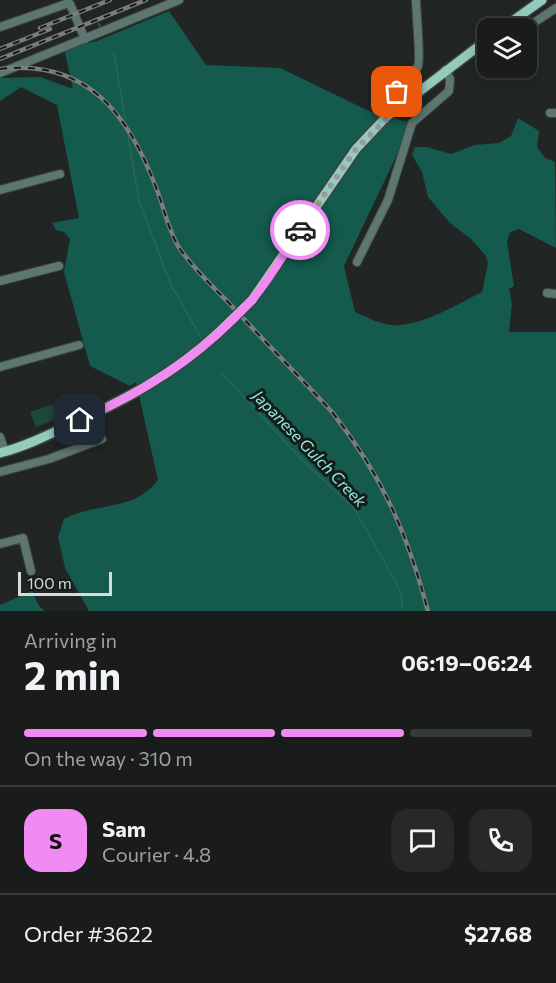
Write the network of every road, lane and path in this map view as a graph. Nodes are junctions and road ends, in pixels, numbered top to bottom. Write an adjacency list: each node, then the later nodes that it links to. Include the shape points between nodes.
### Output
1 (179, 0): 8 (street)
2 (416, 0): 12 (street, via 420,57 418,67 397,92)
3 (542, 0): 5 (main road)
4 (556, 8): 6 (street)
5 (517, 18)
6 (537, 21)
7 (0, 27): 8 (street, via 70,4)
8 (86, 39): 11 (street)
9 (477, 47): 10 (main road)
10 (445, 70): 12 (main road); 15 (street, via 450,79 449,91 412,123 388,200)
11 (0, 73)
12 (402, 104): 24 (main road, bridge, via 356,149 252,300 190,358 154,383 99,412)
13 (60, 174): 14 (street)
14 (0, 190)
15 (357, 262)
16 (60, 266): 17 (street)
17 (0, 281)
18 (547, 293): 19 (street)
19 (556, 294)
20 (79, 345): 21 (street)
21 (0, 367)
22 (0, 437): 24 (street)
23 (102, 439): 25 (street)
24 (2, 452)
25 (0, 472)
26 (0, 544): 27 (street, via 23,538)
27 (31, 571)

